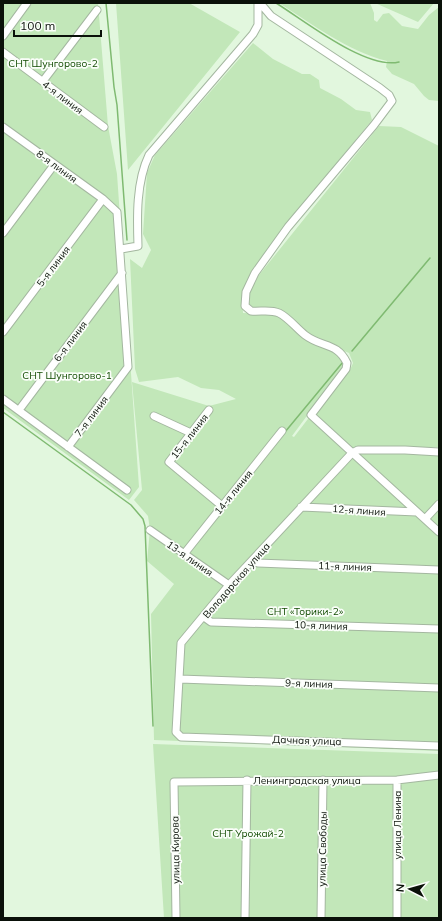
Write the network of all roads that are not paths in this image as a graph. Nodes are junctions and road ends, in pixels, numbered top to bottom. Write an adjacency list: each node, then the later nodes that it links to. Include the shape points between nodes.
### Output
1 (28, 3): 4 (street)
2 (259, 3): 12 (street, via 258,25 253,34 149,155 142,174 137,225 138,246); 23 (street, via 271,16 380,88 392,99 389,106 288,227 249,282 245,299 245,306 251,311 277,313 286,317 305,335 339,350 344,355 348,363 346,370 311,415)
3 (97, 10): 6 (street)
4 (3, 36)
5 (3, 52): 6 (street, 4-я линия)
6 (43, 82): 7 (street, 4-я линия)
7 (104, 127)
8 (4, 130): 9 (street, 8-я линия)
9 (54, 165): 10 (street, 8-я линия); 11 (street)
10 (102, 200): 12 (street, 8-я линия, via 117,212); 14 (street, 5-я линия)
11 (3, 233)
12 (121, 249): 13 (street)
13 (122, 276): 16 (street, 6-я линия); 21 (street, 7-я линия, via 128,367)
14 (3, 332)
15 (3, 399): 16 (street)
16 (19, 410): 21 (street)
17 (209, 410): 20 (street, 15-я линия)
18 (154, 416): 20 (street)
19 (282, 431): 26 (street, 14-я линия)
20 (191, 433): 26 (street, 15-я линия, via 169,462)
21 (68, 447): 24 (street)
22 (439, 452): 23 (street, via 369,449)
23 (352, 453): 27 (street, Володарская улица); 28 (street)
24 (127, 490)
25 (439, 504): 29 (street)
26 (222, 506): 32 (street, 14-я линия)
27 (301, 506): 28 (street, 12-я линия); 33 (street, Володарская улица)
28 (417, 512): 29 (street)
29 (425, 520): 31 (street)
30 (150, 530): 32 (street, 13-я линия)
31 (439, 532)
32 (184, 554): 35 (street, 13-я линия)
33 (252, 561): 34 (street, 11-я линия); 35 (street, Володарская улица)
34 (439, 570)
35 (229, 585): 36 (street, Володарская улица)
36 (204, 617): 37 (street, 10-я линия, via 211,622); 38 (street, Володарская улица, via 181,643)
37 (439, 629)
38 (180, 679): 39 (street, 9-я линия); 40 (street, Володарская улица)
39 (439, 688)
40 (176, 732): 41 (street, Дачная улица, via 180,737)
41 (439, 746)
42 (439, 775): 45 (street, Ленинградская улица)
43 (247, 780): 44 (street, Ленинградская улица); 46 (street, Ленинградская улица); 48 (street)
44 (323, 780): 45 (street, Ленинградская улица); 49 (street, улица Свободы)
45 (397, 780): 50 (street, улица Ленина)
46 (174, 782): 47 (street, улица Кирова)
47 (176, 918)
48 (245, 918)
49 (321, 918)
50 (397, 918)

